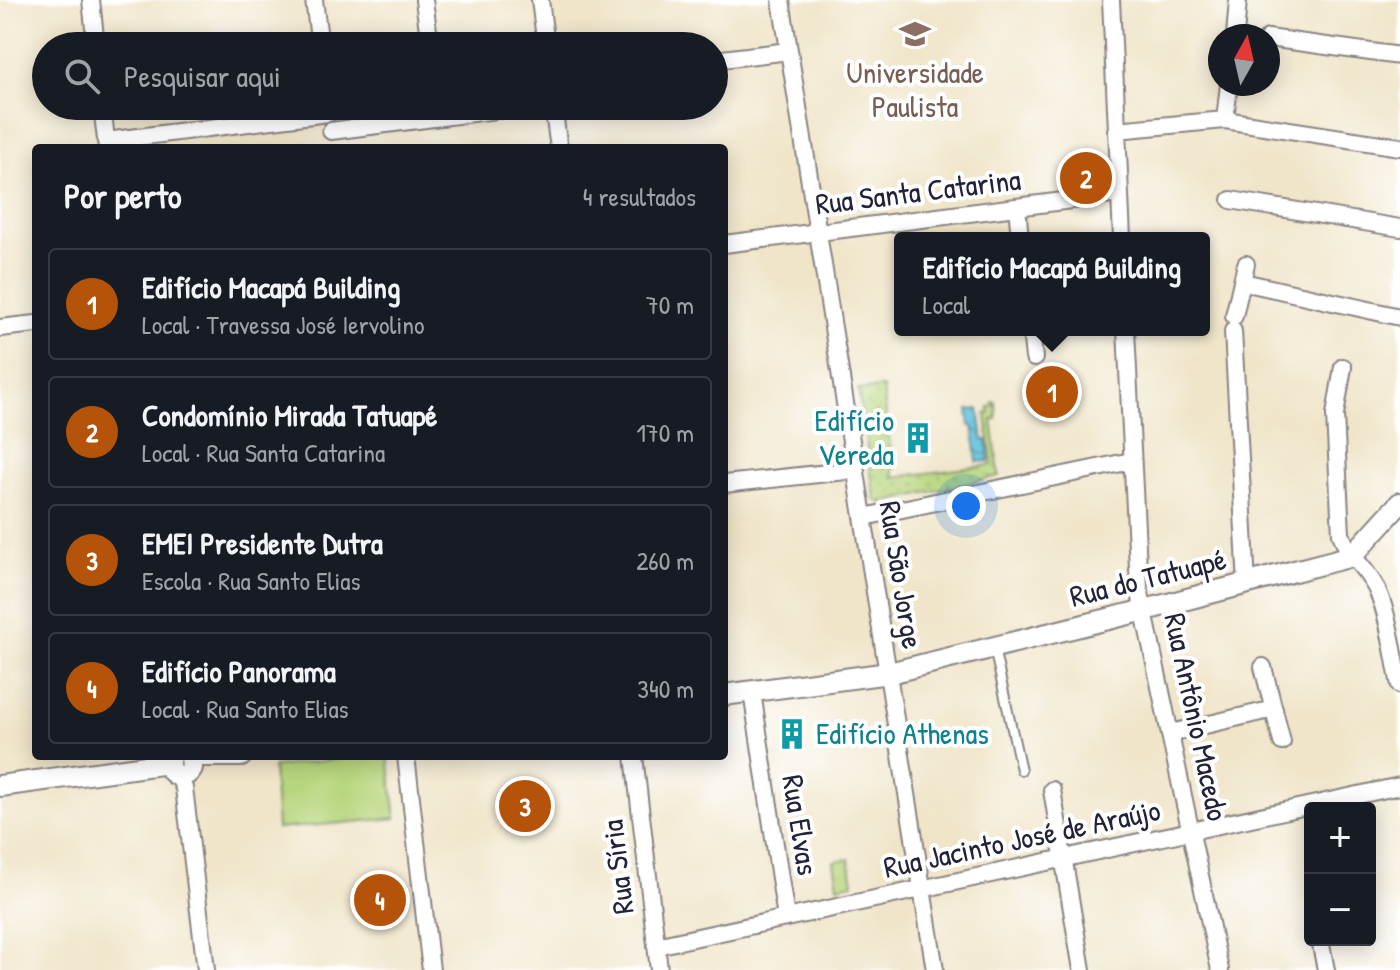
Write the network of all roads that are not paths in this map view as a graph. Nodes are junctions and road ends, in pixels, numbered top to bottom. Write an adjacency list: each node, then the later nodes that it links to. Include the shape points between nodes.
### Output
1 (91, 0): 9 (street)
2 (314, 0): 10 (street)
3 (424, 0): 11 (street)
4 (540, 0): 12 (street)
5 (781, 0): 14 (street, Rua São Jorge)
6 (1111, 0): 24 (street)
7 (1238, 0): 8 (street)
8 (1239, 24)
9 (94, 32)
10 (318, 32)
11 (428, 32)
12 (544, 32)
13 (1280, 40): 15 (street)
14 (789, 51): 16 (street); 36 (street, Rua São Jorge)
15 (1400, 56)
16 (728, 58)
17 (1228, 96): 23 (street)
18 (103, 120): 26 (street)
19 (264, 120): 27 (street)
20 (329, 120): 25 (street)
21 (408, 120): 25 (street)
22 (555, 120): 28 (street)
23 (1225, 120): 24 (street); 29 (street)
24 (1116, 130): 30 (street)
25 (332, 140)
26 (106, 144)
27 (112, 144)
28 (558, 144)
29 (1400, 147)
30 (1119, 194): 32 (street, Rua Santa Catarina); 35 (street)
31 (1231, 200): 33 (street)
32 (1017, 207): 34 (street); 36 (street, Rua Santa Catarina)
33 (1400, 228)
34 (1019, 232)
35 (1122, 232)
36 (818, 233): 37 (street, Rua Santa Catarina); 48 (street, Rua São Jorge)
37 (728, 244)
38 (1246, 264): 39 (street)
39 (1243, 282): 40 (street); 53 (street, via 1234,323)
40 (1400, 317)
41 (32, 324): 42 (street)
42 (0, 328)
43 (1032, 336): 45 (street)
44 (1126, 336): 47 (street, Rua Antônio Macedo)
45 (1034, 358)
46 (1343, 367): 52 (street, via 1336,430 1341,534)
47 (1131, 461): 51 (street); 54 (street, Rua Antônio Macedo)
48 (856, 470): 49 (street); 51 (street, Rua São Jorge)
49 (728, 481)
50 (1400, 503): 52 (street)
51 (864, 517): 57 (street, Rua São Jorge)
52 (1352, 556): 53 (street, Rua do Tatuapé); 58 (street, via 1379,594)
53 (1247, 577): 54 (street, Rua do Tatuapé)
54 (1145, 610): 55 (street, Rua do Tatuapé); 62 (street, Rua Antônio Macedo)
55 (994, 647): 57 (street, Rua do Tatuapé); 68 (lane)
56 (1263, 667): 61 (street)
57 (889, 673): 59 (street, Rua do Tatuapé); 74 (street, Rua São Jorge)
58 (1399, 674)
59 (752, 692): 60 (street, Rua do Tatuapé); 75 (street, Rua Elvas)
60 (728, 695)
61 (1274, 709): 62 (street); 63 (street)
62 (1171, 733): 72 (street, Rua Antônio Macedo)
63 (1282, 742)
64 (219, 760): 67 (street)
65 (405, 760): 79 (street)
66 (634, 760): 76 (street, Rua Síria)
67 (181, 767): 69 (street); 78 (street)
68 (1021, 770)
69 (0, 786)
70 (1400, 786): 72 (street, Rua Jacinto José de Araújo)
71 (1052, 790): 73 (street)
72 (1191, 831): 73 (street, Rua Jacinto José de Araújo); 83 (street, Rua Antônio Macedo)
73 (1063, 859): 74 (street, Rua Jacinto José de Araújo); 82 (street)
74 (922, 890): 75 (street, Rua Jacinto José de Araújo); 81 (street, Rua São Jorge)
75 (786, 918): 76 (street, Rua Jacinto José de Araújo)
76 (656, 946): 80 (street, Rua Síria)
77 (1321, 946): 84 (street)
78 (206, 970)
79 (431, 970)
80 (659, 970)
81 (935, 970)
82 (1082, 970)
83 (1220, 970)
84 (1326, 970)

